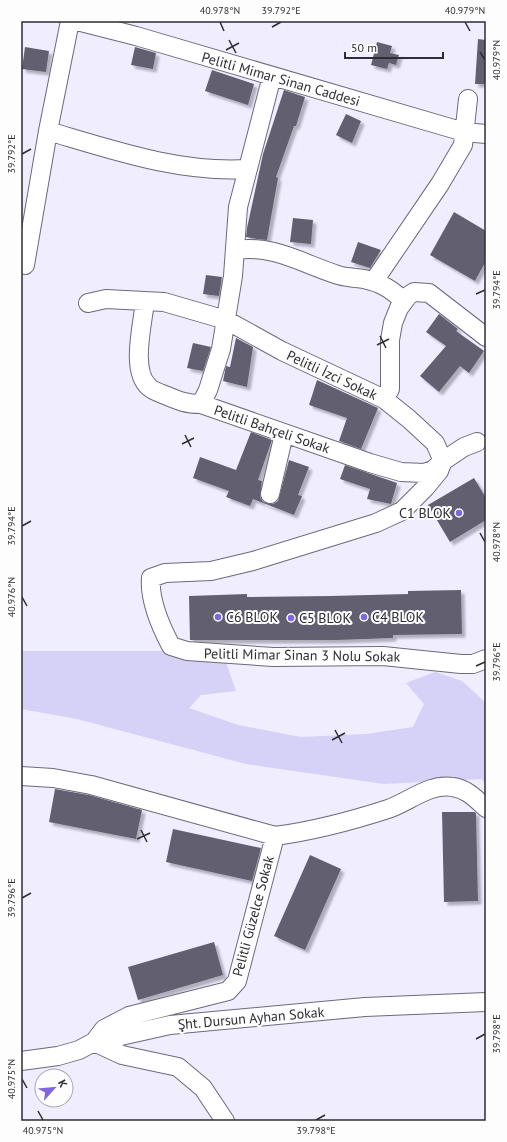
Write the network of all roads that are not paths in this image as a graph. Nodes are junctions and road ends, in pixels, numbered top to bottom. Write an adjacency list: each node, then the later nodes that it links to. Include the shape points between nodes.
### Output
1 (70, 21): 5 (street)
2 (77, 21): 3 (street, Pelitli Mimar Sinan Caddesi)
3 (272, 76): 6 (street, Pelitli Mimar Sinan Caddesi); 8 (street, Pelitli Bahçeli Sokak)
4 (468, 99): 6 (street)
5 (48, 131): 8 (street, via 148,160 223,171); 10 (street)
6 (464, 132): 7 (street, Pelitli Mimar Sinan Caddesi); 11 (street, via 463,145 440,184)
7 (486, 134)
8 (247, 169): 9 (street, Pelitli Bahçeli Sokak, via 238,207)
9 (235, 250): 11 (street, via 248,248 277,252 340,276); 15 (street, Pelitli Bahçeli Sokak)
10 (25, 265)
11 (374, 281): 13 (street, via 394,291)
12 (145, 301): 14 (street, Pelitli İzci Sokak, via 106,298); 15 (street, Pelitli İzci Sokak, via 164,302); 18 (street, via 139,356 140,376 149,387 160,393 185,404)
13 (404, 301): 16 (street, via 414,292 429,294); 17 (street, Pelitli İzci Sokak, via 393,323 390,340 390,389)
14 (88, 303)
15 (226, 320): 17 (street, Pelitli İzci Sokak, via 282,351); 18 (street, Pelitli Bahçeli Sokak, via 213,373)
16 (486, 337)
17 (384, 399): 21 (street, via 435,443)
18 (201, 404): 19 (street, Pelitli Bahçeli Sokak)
19 (284, 434): 21 (street, Pelitli Bahçeli Sokak, via 401,472 424,473 433,470); 22 (street)
20 (477, 442): 21 (street, Pelitli Mimar Sinan 3 Nolu Sokak)
21 (443, 461): 23 (street, Pelitli Mimar Sinan 3 Nolu Sokak, via 438,471 409,505 376,523 253,561 211,571 165,573 151,578 150,590 171,646 187,651 273,657 384,656 461,664 473,664)
22 (270, 494)
23 (486, 659)
24 (21, 776): 26 (street, via 53,778 91,785)
25 (486, 808): 26 (street, via 466,790 453,786 437,787 389,809 307,832)
26 (275, 836): 28 (street, Pelitli Güzelce Sokak, via 237,981 228,991 129,1016 104,1029)
27 (486, 1002): 28 (street, Şht. Dursun Ayhan Sokak, via 365,1008 170,1026)
28 (94, 1042): 29 (street, Şht. Dursun Ayhan Sokak, via 79,1050 58,1056); 30 (street, via 122,1055 178,1067 203,1088)
29 (21, 1061)
30 (225, 1121)

